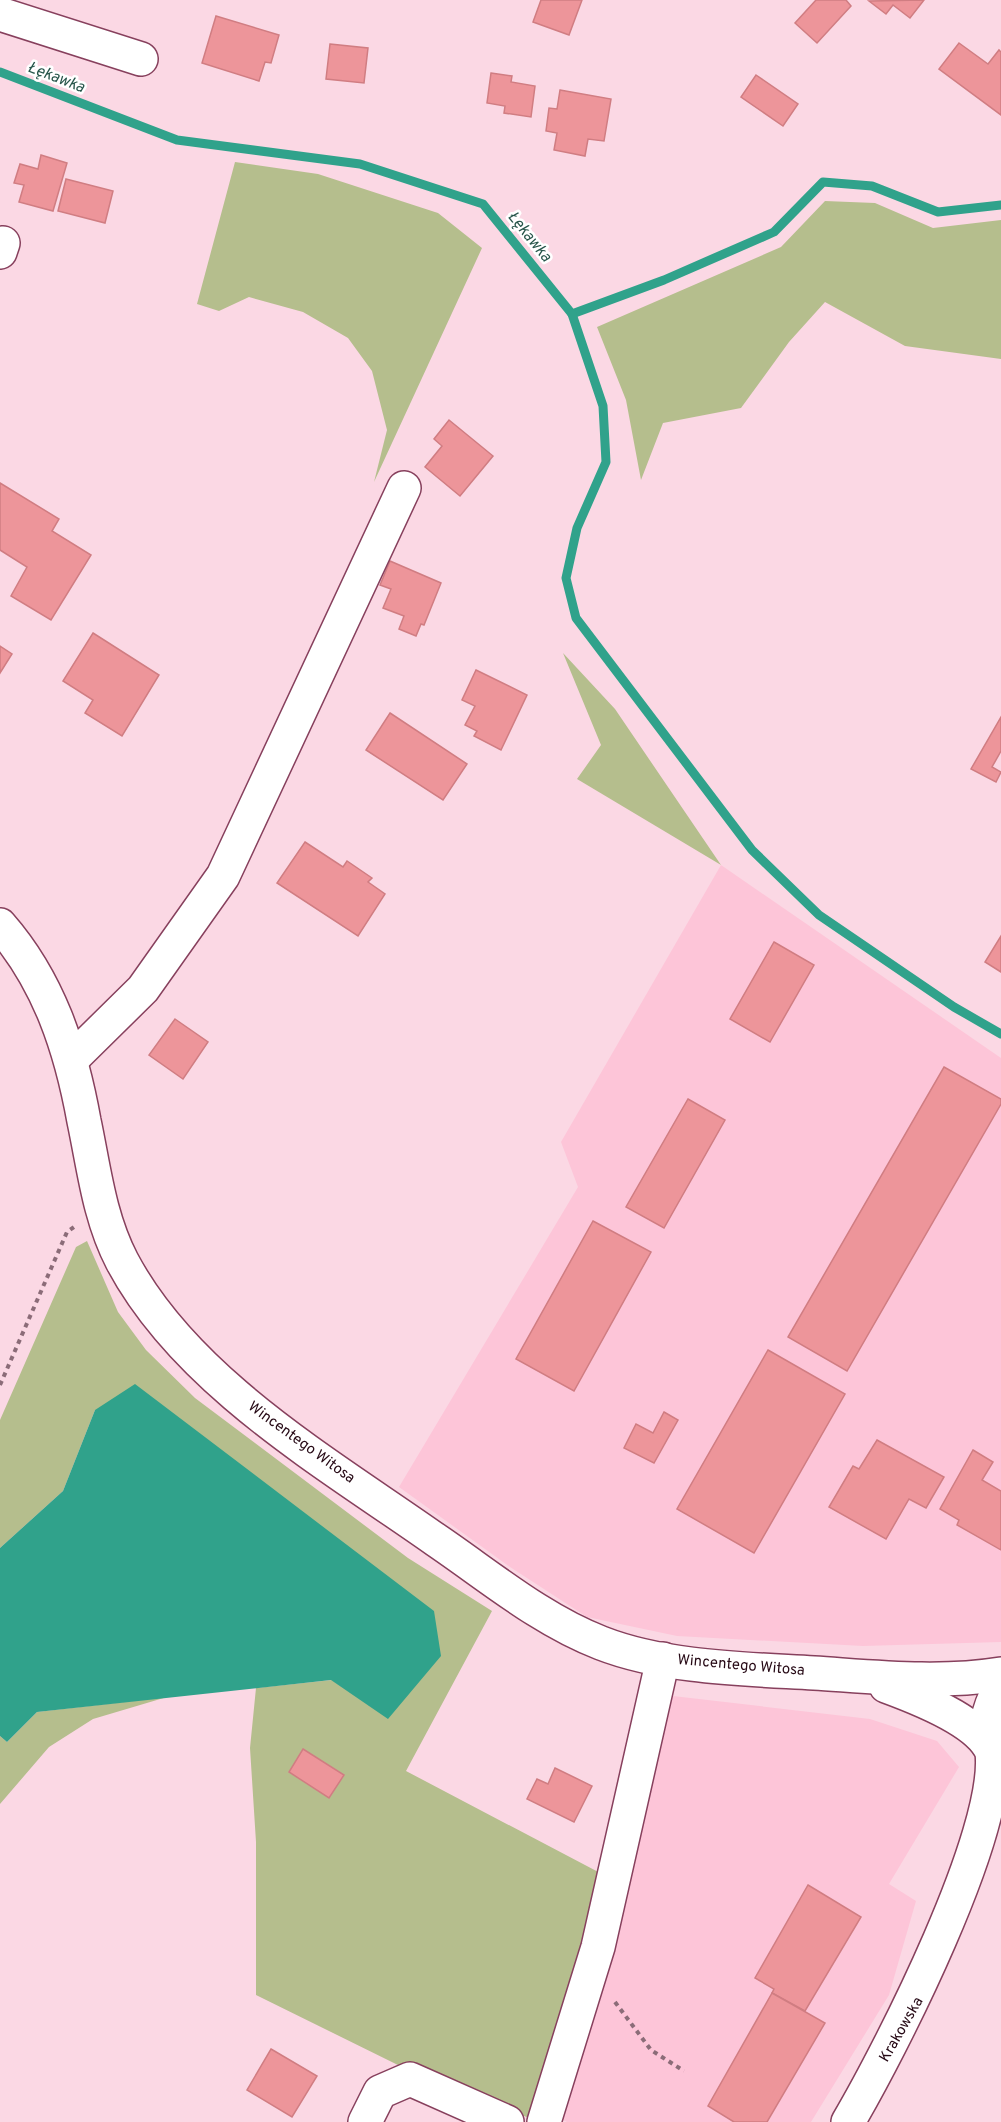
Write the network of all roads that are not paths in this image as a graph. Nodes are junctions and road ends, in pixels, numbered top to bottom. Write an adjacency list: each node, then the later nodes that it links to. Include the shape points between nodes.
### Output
1 (0, 14): 2 (street)
2 (141, 59)
3 (404, 488): 5 (street, via 223,876 143,988)
4 (0, 926): 5 (street, Wincentego Witosa, via 40,981)
5 (71, 1060): 6 (street, Wincentego Witosa, via 101,1207 120,1256 151,1308 209,1371 342,1474 543,1614 604,1644)
6 (663, 1659): 8 (street, Wincentego Witosa); 15 (street, via 598,1947)
7 (1001, 1674): 8 (street, Wincentego Witosa, via 938,1680)
8 (856, 1676): 10 (street, Wincentego Witosa, via 933,1704 965,1722)
9 (1001, 1685): 10 (street, Krakowska, via 990,1705 986,1728)
10 (997, 1757): 12 (street, Krakowska, via 995,1819)
11 (1001, 1854): 12 (street, Krakowska)
12 (953, 1935): 16 (street, Krakowska)
13 (365, 2122): 14 (street, via 380,2092 410,2079)
14 (507, 2122)
15 (544, 2122)
16 (848, 2122)

